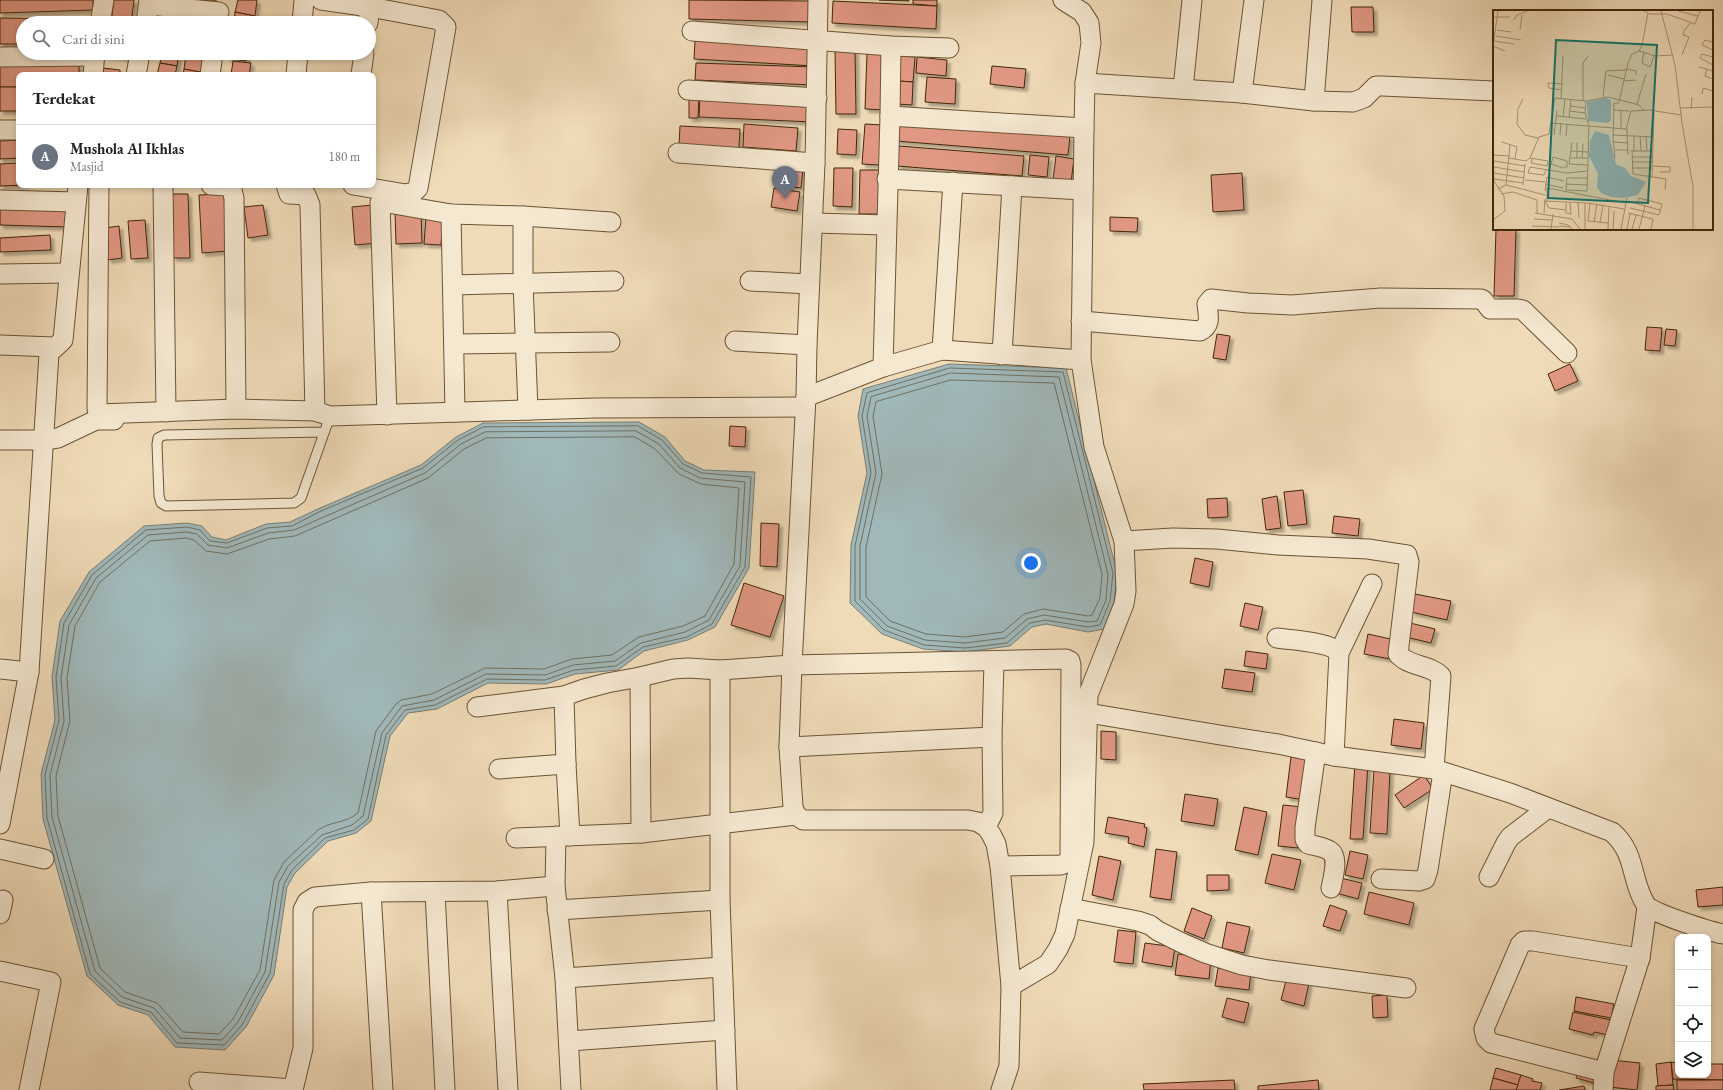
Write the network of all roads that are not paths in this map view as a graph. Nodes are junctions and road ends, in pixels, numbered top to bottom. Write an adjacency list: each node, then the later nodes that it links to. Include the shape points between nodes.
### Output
1 (104, 0): 12 (street)
2 (304, 0): 13 (street)
3 (321, 0): 11 (street)
4 (818, 0): 15 (street)
5 (1063, 0): 30 (street, via 1082,12 1089,23 1092,43)
6 (1192, 0): 31 (street)
7 (1254, 0): 34 (street)
8 (1322, 0): 36 (street)
9 (148, 9): 10 (street)
10 (219, 12)
11 (369, 15): 50 (street, via 439,20 446,27 418,188 406,194)
12 (101, 16)
13 (303, 16)
14 (692, 31): 15 (street)
15 (818, 41): 16 (street); 35 (street)
16 (891, 46): 17 (street); 37 (street)
17 (949, 48)
18 (0, 57): 19 (street)
19 (16, 57)
20 (94, 60): 25 (street)
21 (139, 60): 26 (street)
22 (212, 60): 27 (street)
23 (297, 60): 28 (street)
24 (363, 60): 29 (street)
25 (93, 72)
26 (137, 72)
27 (210, 72)
28 (296, 72)
29 (361, 72)
30 (1085, 83): 31 (street); 38 (street)
31 (1183, 89): 34 (street)
32 (688, 90): 35 (street)
33 (1493, 91): 36 (street, via 1376,86 1360,100 1353,102)
34 (1242, 93): 36 (street)
35 (817, 98): 42 (street)
36 (1314, 101)
37 (890, 116): 38 (street); 43 (street)
38 (1084, 128): 51 (street)
39 (0, 130): 40 (street)
40 (16, 130)
41 (678, 153): 42 (street)
42 (815, 164): 57 (street)
43 (887, 179): 44 (street); 58 (street)
44 (953, 182): 45 (street); 74 (street)
45 (1012, 186): 51 (street); 75 (street)
46 (99, 188): 82 (street, via 96,409 103,415)
47 (163, 188): 82 (street)
48 (230, 188): 80 (street, via 234,198)
49 (287, 188): 85 (street, via 289,194 306,195 310,204)
50 (371, 188)
51 (1082, 190): 66 (street)
52 (77, 193): 53 (street); 59 (street)
53 (0, 200)
54 (451, 214): 55 (street); 65 (street); 84 (street, via 380,203)
55 (523, 216): 56 (street); 63 (street)
56 (611, 222)
57 (813, 223): 58 (street); 64 (street)
58 (886, 226): 78 (street)
59 (69, 273): 60 (street); 73 (street, via 63,340)
60 (0, 274)
61 (614, 281): 63 (street)
62 (750, 281): 64 (street)
63 (522, 282): 65 (street); 68 (street)
64 (809, 284): 72 (street)
65 (452, 285): 70 (street)
66 (1081, 321): 76 (street, via 1200,331 1209,323 1207,304 1210,299 1248,304 1292,305 1381,298 1481,299 1490,309 1523,310); 77 (street)
67 (735, 341): 72 (street)
68 (525, 342): 69 (street); 70 (street); 81 (street)
69 (610, 342)
70 (455, 344): 83 (street)
71 (0, 345): 73 (street)
72 (806, 345): 79 (street)
73 (54, 347): 87 (street, via 49,353)
74 (942, 350): 75 (street); 78 (street)
75 (1002, 354): 77 (street)
76 (1567, 354)
77 (1081, 360): 88 (street, via 1094,447)
78 (883, 367): 79 (street)
79 (806, 402): 81 (street); 93 (street)
80 (236, 410): 82 (street); 85 (street)
81 (528, 410): 83 (street)
82 (166, 412)
83 (456, 412): 84 (street)
84 (387, 415): 85 (street)
85 (316, 418): 85 (lane, via 319,449 301,498 294,503 166,506 160,503 158,438 164,435); 87 (street, via 96,420 58,438)
86 (0, 440): 87 (street)
87 (44, 440): 96 (street)
88 (1124, 541): 100 (street, via 1124,604 1088,695); 106 (street, via 1216,539 1368,549 1407,555 1409,562 1398,654 1403,660 1437,672 1441,676)
89 (1372, 584): 91 (street)
90 (1277, 638): 91 (street, via 1332,647)
91 (1339, 653): 103 (street)
92 (994, 661): 93 (street); 101 (street); 117 (street, via 1066,659 1071,665 1070,858 1061,865)
93 (792, 665): 95 (street); 102 (street)
94 (0, 669): 96 (street)
95 (720, 670): 97 (street, via 673,669); 110 (street)
96 (29, 672): 109 (street)
97 (640, 677): 98 (street, via 584,688); 112 (street)
98 (564, 696): 99 (street); 104 (street)
99 (477, 707)
100 (1088, 713): 103 (street); 127 (street, via 1084,842)
101 (992, 737): 102 (street); 111 (street, via 993,813)
102 (789, 747): 108 (street, via 793,807)
103 (1325, 754): 106 (street); 121 (street, via 1306,818 1305,839 1308,844 1333,854)
104 (566, 764): 105 (street); 113 (street)
105 (499, 769)
106 (1439, 771): 107 (street, via 1510,792); 119 (street, via 1425,879)
107 (1548, 808): 118 (street, via 1510,837); 126 (street, via 1612,832 1618,838 1630,856)
108 (796, 815): 110 (street); 111 (street, via 803,820 968,820)
109 (0, 824)
110 (719, 824): 112 (street); 125 (street)
111 (986, 827): 117 (street, via 996,844)
112 (641, 833): 113 (street)
113 (563, 836): 114 (street); 120 (street)
114 (516, 838)
115 (0, 849): 116 (street)
116 (44, 859)
117 (1000, 866): 134 (street)
118 (1489, 877)
119 (1381, 879)
120 (555, 886): 122 (street); 128 (street)
121 (1331, 888)
122 (497, 891): 124 (street); 144 (street)
123 (371, 892): 124 (street); 141 (street, via 315,897 307,902 303,910 303,1048); 142 (street)
124 (435, 892): 143 (street)
125 (720, 900): 128 (street); 131 (street)
126 (1647, 907): 129 (street); 130 (street)
127 (1070, 908): 134 (street, via 1065,934 1048,964); 135 (street, via 1150,925 1205,953 1242,965)
128 (557, 910): 133 (street)
129 (1723, 934)
130 (1640, 958): 138 (street); 138 (street, via 1532,940 1524,941 1484,1029 1486,1038 1491,1043)
131 (722, 966): 133 (street); 136 (street)
132 (0, 972): 140 (street, via 51,982)
133 (565, 978): 137 (street)
134 (1011, 986): 147 (street, via 1009,1066)
135 (1406, 988)
136 (725, 1030): 137 (street); 146 (street)
137 (569, 1041): 145 (street)
138 (1604, 1081)
139 (199, 1082): 141 (street)
140 (29, 1090)
141 (293, 1090)
142 (383, 1090)
143 (445, 1090)
144 (508, 1090)
145 (570, 1090)
146 (727, 1090)
147 (1001, 1090)

